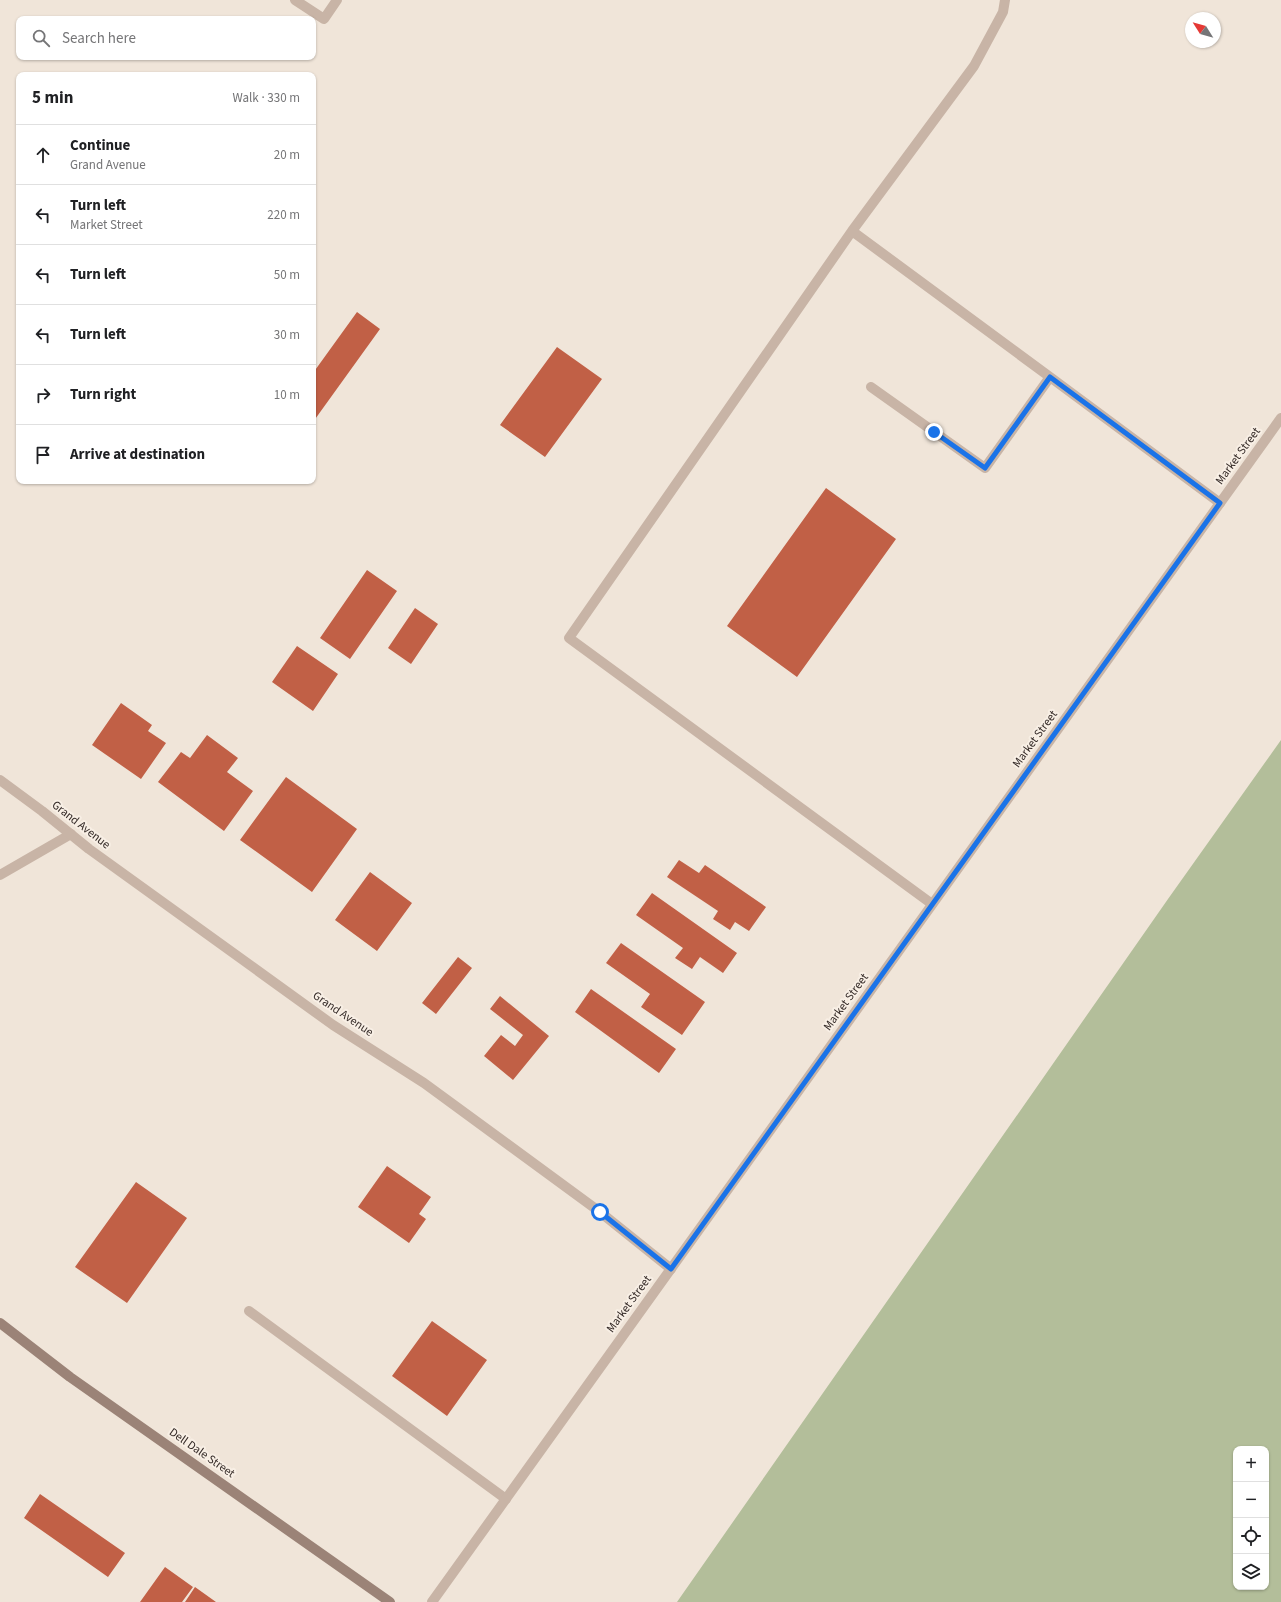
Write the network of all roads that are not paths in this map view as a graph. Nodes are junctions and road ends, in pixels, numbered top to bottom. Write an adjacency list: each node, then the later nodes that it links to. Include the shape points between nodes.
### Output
1 (295, 0): 2 (street, via 324,19)
2 (337, 0)
3 (1005, 0): 4 (street, via 1003,12 974,66)
4 (852, 231): 5 (street); 12 (street, via 569,638)
5 (1050, 377): 6 (street, via 985,468); 8 (street)
6 (871, 387)
7 (1281, 418): 8 (street, Market Street)
8 (1220, 503): 12 (street, Market Street)
9 (0, 780): 10 (street, Grand Avenue)
10 (71, 834): 11 (street); 13 (street, Grand Avenue, via 333,1025 424,1083 600,1212)
11 (0, 875)
12 (932, 904): 13 (street, Market Street)
13 (671, 1269): 16 (street, Market Street)
14 (249, 1311): 16 (street)
15 (0, 1323): 17 (main road, Dell Dale Street, via 70,1377)
16 (506, 1499): 18 (street, Market Street)
17 (390, 1602)
18 (432, 1602)

